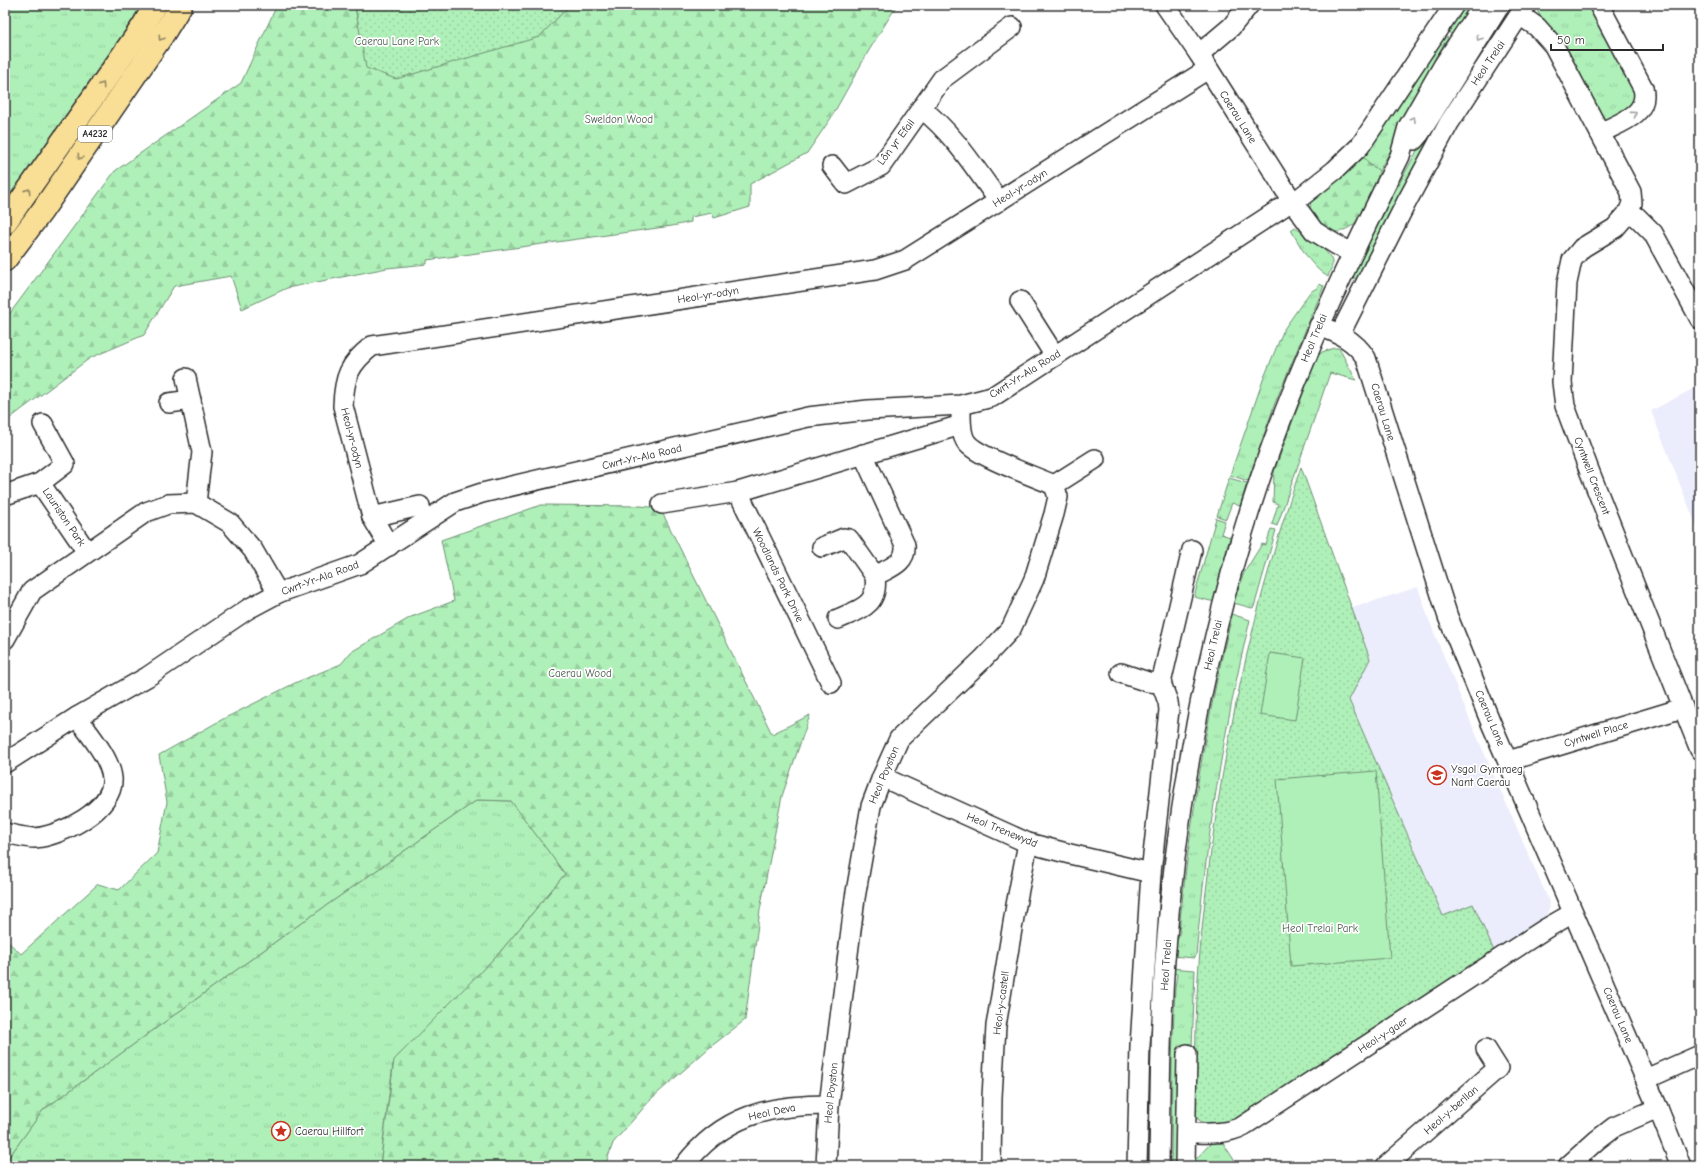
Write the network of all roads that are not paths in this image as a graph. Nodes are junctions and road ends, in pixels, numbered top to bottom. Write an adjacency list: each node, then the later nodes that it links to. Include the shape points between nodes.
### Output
1 (156, 5): 19 (main road, A4232, one-way to 1)
2 (181, 5): 21 (main road, A4232, one-way to 21, via 47,205)
3 (1165, 5): 11 (street, Caerau Lane)
4 (1249, 5): 11 (street, Heol-yr-odyn)
5 (1454, 5): 17 (street, via 1360,146 1336,170 1301,198)
6 (1483, 5): 14 (street, Heol Trelai, one-way to 6, via 1408,127 1443,66)
7 (1500, 5): 14 (street, Heol Trelai, one-way to 14, via 1420,133)
8 (1599, 5): 13 (street, one-way to 8, via 1635,114 1641,108 1645,96)
9 (1523, 10): 13 (street, via 1554,46); 26 (street, Heol Trelai, via 1441,137)
10 (1012, 28): 12 (street, Lôn yr Efail, via 942,79)
11 (1204, 61): 16 (street, Heol-yr-odyn); 17 (street, Caerau Lane)
12 (921, 108): 15 (street, Lôn yr Efail, via 881,166 846,184); 16 (street, Lôn yr Efail, via 955,139)
13 (1600, 133): 18 (street, via 1630,192 1632,203)
14 (1400, 156): 20 (street, Heol Trelai)
15 (832, 166)
16 (998, 201): 43 (street, Heol-yr-odyn, via 905,260 875,270 372,346 360,356 348,372 343,406)
17 (1292, 201): 20 (street, Caerau Lane, via 1314,231); 27 (street, Cwrt-Yr-Ala Road)
18 (1628, 213): 22 (street, via 1637,216 1653,234); 55 (street, Cyntwell Crescent, via 1615,228 1582,248 1572,260 1567,283 1562,382 1565,406)
19 (5, 223)
20 (1352, 253): 25 (street, Heol Trelai)
21 (5, 260)
22 (1693, 290): 24 (street)
23 (1020, 301): 27 (street)
24 (1700, 319)
25 (1319, 326): 26 (street, Caerau Lane); 76 (street, Heol Trelai, via 1286,406 1258,485 1223,606 1199,709 1177,842 1165,961)
26 (1340, 334): 58 (street, Caerau Lane, via 1366,358 1438,591)
27 (1055, 356): 31 (street, Cwrt-Yr-Ala Road, via 992,397)
28 (186, 378): 29 (street)
29 (191, 400): 30 (street); 40 (street, via 202,452)
30 (169, 403)
31 (961, 405): 33 (street); 44 (street, Cwrt-Yr-Ala Road, via 868,410 808,417 482,493 455,502)
32 (43, 424): 36 (street, Lauriston Park, via 66,464)
33 (961, 425): 34 (street); 37 (street, via 966,443 983,454)
34 (863, 454): 38 (street); 48 (street, via 906,552 900,563)
35 (1095, 459): 37 (street)
36 (40, 483): 39 (street, Lauriston Park); 47 (street, Lauriston Park)
37 (1054, 484): 60 (street, Heol Poyston, via 1058,497 1054,514 1034,579 1012,629 899,739)
38 (738, 492): 41 (street); 54 (street, Woodlands Park Drive, via 814,661)
39 (5, 495)
40 (196, 503): 47 (street, Lauriston Park, via 168,504 146,512); 49 (street, via 230,523 253,550)
41 (662, 504)
42 (420, 506): 43 (street)
43 (372, 517): 44 (street, Heol-yr-odyn)
44 (389, 546): 49 (street, Cwrt-Yr-Ala Road, via 360,564)
45 (822, 547): 48 (street, via 844,538 849,539)
46 (1192, 550): 53 (street)
47 (87, 552): 51 (street, Lauriston Park, via 32,590)
48 (875, 576): 50 (street, via 876,586 866,607)
49 (278, 593): 56 (street, Cwrt-Yr-Ala Road, via 248,609 147,677)
50 (838, 619)
51 (5, 639)
52 (1121, 673): 53 (street, via 1148,682)
53 (1161, 682): 63 (street, Heol Trelai, via 1169,710)
54 (831, 683)
55 (1683, 708): 57 (street, Cyntwell Crescent); 58 (street, Cyntwell Place)
56 (77, 717): 59 (street, Cwrt-Yr-Ala Road); 61 (street, via 108,764 112,778 104,801 88,816 60,833 35,838)
57 (1700, 750)
58 (1508, 761): 64 (street, Caerau Lane)
59 (5, 763)
60 (882, 777): 62 (street, Heol Trenewydd); 69 (street, Heol Poyston, via 871,806 855,898)
61 (5, 833)
62 (1028, 842): 63 (street, Heol Trenewydd); 74 (street, Heol-y-castell, via 996,1026)
63 (1151, 872): 75 (street, Heol Trelai)
64 (1573, 913): 68 (street, Caerau Lane); 71 (street, Heol-y-gaer, via 1243,1126 1221,1133)
65 (1486, 1049): 78 (street, Heol-y-berllan, via 1498,1068)
66 (1187, 1054): 71 (street)
67 (1700, 1055): 68 (street)
68 (1646, 1079): 70 (street, Caerau Lane)
69 (829, 1105): 72 (street, Heol Deva, via 797,1105 741,1118 718,1132 695,1152); 73 (street, Heol Poyston)
70 (1658, 1108): 79 (street, via 1614,1127); 80 (street, Caerau Lane)
71 (1186, 1133): 77 (street)
72 (684, 1166)
73 (826, 1166)
74 (991, 1166)
75 (1131, 1166)
76 (1159, 1166)
77 (1185, 1166)
78 (1386, 1166)
79 (1568, 1166)
80 (1681, 1166)

